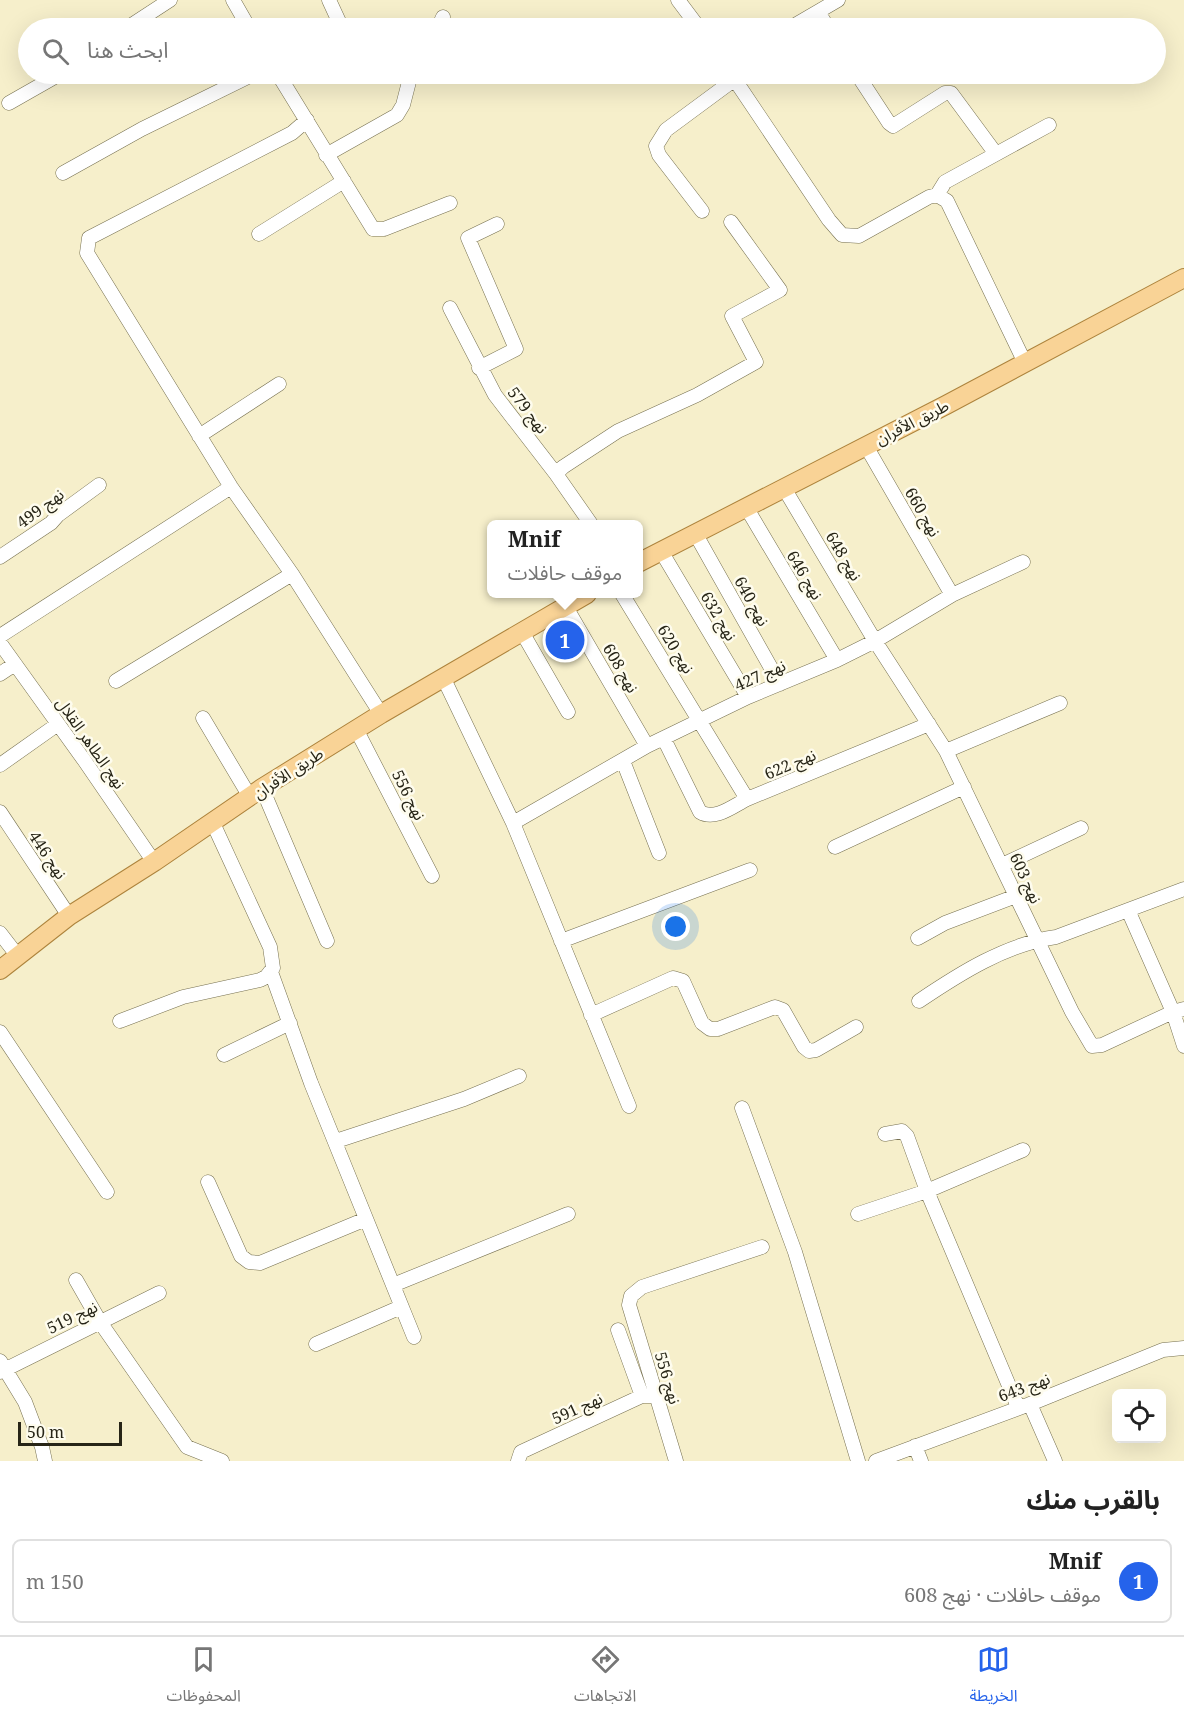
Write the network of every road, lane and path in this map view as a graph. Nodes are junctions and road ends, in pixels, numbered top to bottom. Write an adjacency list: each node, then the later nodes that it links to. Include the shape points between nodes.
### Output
1 (170, 0): 7 (street)
2 (233, 0): 8 (street)
3 (329, 0): 9 (street)
4 (678, 0): 10 (street)
5 (838, 0): 6 (street)
6 (819, 13): 11 (street); 12 (street)
7 (142, 18)
8 (243, 18)
9 (337, 18)
10 (692, 18)
11 (809, 18)
12 (822, 18)
13 (42, 84): 20 (street)
14 (234, 84): 25 (street)
15 (284, 84): 21 (street)
16 (408, 84): 24 (street, via 397,115)
17 (723, 84): 29 (street, via 666,130 656,146)
18 (738, 84): 27 (street, via 842,235 859,237)
19 (864, 84): 23 (street, via 893,126 951,93)
20 (9, 103)
21 (307, 120): 24 (street); 38 (street, via 292,133 89,238 87,253)
22 (1049, 125): 23 (street)
23 (996, 154): 27 (street, via 945,182)
24 (326, 155): 26 (street)
25 (63, 172)
26 (344, 181): 28 (street, via 373,229 384,229); 32 (street)
27 (937, 195): 35 (street, via 947,201)
28 (450, 203)
29 (702, 211)
30 (731, 222): 40 (street, via 780,290 732,316 756,362 697,395 618,431)
31 (497, 224): 36 (street, via 468,238 516,349)
32 (259, 234)
33 (1184, 278): 35 (main road, طريق الأفران)
34 (450, 308): 36 (street, نهج 579)
35 (1025, 363): 39 (main road, طريق الأفران)
36 (479, 368): 40 (street, نهج 579)
37 (279, 384): 38 (street)
38 (199, 436): 42 (street)
39 (866, 446): 43 (main road, طريق الأفران); 52 (street, نهج 660)
40 (556, 474): 45 (street, نهج 579)
41 (99, 485): 48 (street, نهج 499)
42 (231, 487): 51 (street); 57 (street)
43 (784, 488): 44 (main road, طريق الأفران); 58 (street, نهج 648)
44 (746, 507): 46 (main road, طريق الأفران); 60 (street, نهج 646)
45 (588, 520)
46 (695, 533): 47 (main road, طريق الأفران); 65 (street, نهج 640)
47 (661, 551): 49 (main road, طريق الأفران); 66 (street, نهج 632)
48 (0, 557)
49 (643, 561)
50 (1023, 562): 52 (street, نهج 427)
51 (292, 574): 64 (street); 69 (street)
52 (952, 595): 58 (street, نهج 427)
53 (581, 598): 55 (main road, طريق الأفران)
54 (625, 598): 71 (street, نهج 620)
55 (566, 607): 56 (main road, طريق الأفران); 76 (street, نهج 608)
56 (522, 632): 63 (main road, طريق الأفران); 68 (street)
57 (0, 636)
58 (875, 641): 60 (street, نهج 427); 73 (street, نهج 603)
59 (0, 643): 61 (street, نهج الطاهر القلال)
60 (837, 660): 65 (street, نهج 427)
61 (15, 664): 62 (street); 72 (street, نهج الطاهر القلال)
62 (0, 674)
63 (443, 677): 69 (main road, طريق الأفران); 85 (street)
64 (116, 681)
65 (780, 684): 66 (street, نهج 427)
66 (748, 698): 71 (street, نهج 427)
67 (1060, 703): 77 (street)
68 (568, 712)
69 (381, 714): 74 (main road, طريق الأفران)
70 (202, 718): 81 (street)
71 (702, 721): 75 (street, نهج 427); 82 (street)
72 (58, 724): 79 (street); 89 (street, نهج الطاهر القلال)
73 (929, 724): 77 (street, نهج 603); 82 (street, نهج 622)
74 (356, 729): 81 (main road, طريق الأفران); 92 (street, نهج 556)
75 (664, 739): 76 (street, نهج 427); 82 (street, نهج 622, via 700,812 715,815)
76 (647, 746): 78 (street, نهج 427)
77 (946, 752): 80 (street, نهج 603)
78 (623, 761): 85 (street, نهج 427); 88 (street)
79 (0, 765)
80 (964, 787): 87 (street); 90 (street, نهج 603)
81 (256, 793): 84 (main road, طريق الأفران); 100 (street)
82 (747, 799)
83 (0, 812): 96 (street, نهج 446)
84 (212, 821): 89 (main road, طريق الأفران); 104 (street, via 270,947)
85 (513, 823): 101 (street)
86 (1081, 828): 90 (street)
87 (835, 847)
88 (659, 853)
89 (154, 862): 96 (main road, طريق الأفران)
90 (1002, 866): 94 (street, نهج 603)
91 (750, 870): 101 (street)
92 (432, 876)
93 (1184, 889): 95 (street)
94 (1016, 896): 98 (street, via 945,923); 99 (street, نهج 603)
95 (1128, 910): 99 (street); 106 (street)
96 (69, 916): 102 (main road, طريق الأفران)
97 (0, 933): 102 (street)
98 (918, 938)
99 (1038, 940): 105 (street, via 987,960); 106 (street, نهج 603, via 1092,1046)
100 (327, 941)
101 (561, 941): 107 (street)
102 (17, 955): 103 (main road, طريق الأفران)
103 (0, 970)
104 (271, 972): 108 (street, via 260,980 183,997); 109 (street)
105 (919, 1001)
106 (1179, 1010): 112 (street)
107 (591, 1015): 110 (street, via 674,978 683,981 702,1023 710,1029 775,1007 783,1010 809,1051); 115 (street)
108 (120, 1021)
109 (290, 1023): 113 (street); 118 (street)
110 (856, 1027)
111 (0, 1032): 122 (street)
112 (1184, 1046)
113 (224, 1055)
114 (519, 1076): 118 (street, via 464,1099)
115 (629, 1106)
116 (742, 1108): 145 (street, via 795,1252)
117 (885, 1134): 121 (street, via 904,1132)
118 (336, 1141): 125 (street)
119 (1023, 1150): 121 (street)
120 (208, 1182): 125 (street, via 241,1256 249,1262 260,1263)
121 (927, 1191): 124 (street); 139 (street)
122 (107, 1192)
123 (568, 1214): 128 (street)
124 (858, 1214)
125 (366, 1219): 128 (street)
126 (762, 1247): 138 (street, نهج 556, via 642,1287 631,1296 628,1305)
127 (76, 1281): 131 (street)
128 (393, 1285): 130 (street)
129 (159, 1293): 131 (street, نهج 519)
130 (401, 1307): 133 (street); 134 (street)
131 (100, 1322): 136 (street, نهج 519); 142 (street, via 187,1447)
132 (618, 1330): 137 (street)
133 (414, 1337)
134 (316, 1344)
135 (1184, 1348): 139 (street, نهج 643, via 1163,1350)
136 (2, 1367): 141 (street, via 25,1402)
137 (642, 1396): 138 (street, نهج 591); 143 (street, نهج 591, via 521,1452)
138 (657, 1396): 144 (street, نهج 556)
139 (1024, 1405): 140 (street, نهج 643); 148 (street)
140 (915, 1446): 146 (street, نهج 643); 147 (street)
141 (45, 1461)
142 (222, 1461)
143 (518, 1461)
144 (676, 1461)
145 (858, 1461)
146 (876, 1461)
147 (921, 1461)
148 (1055, 1461)

